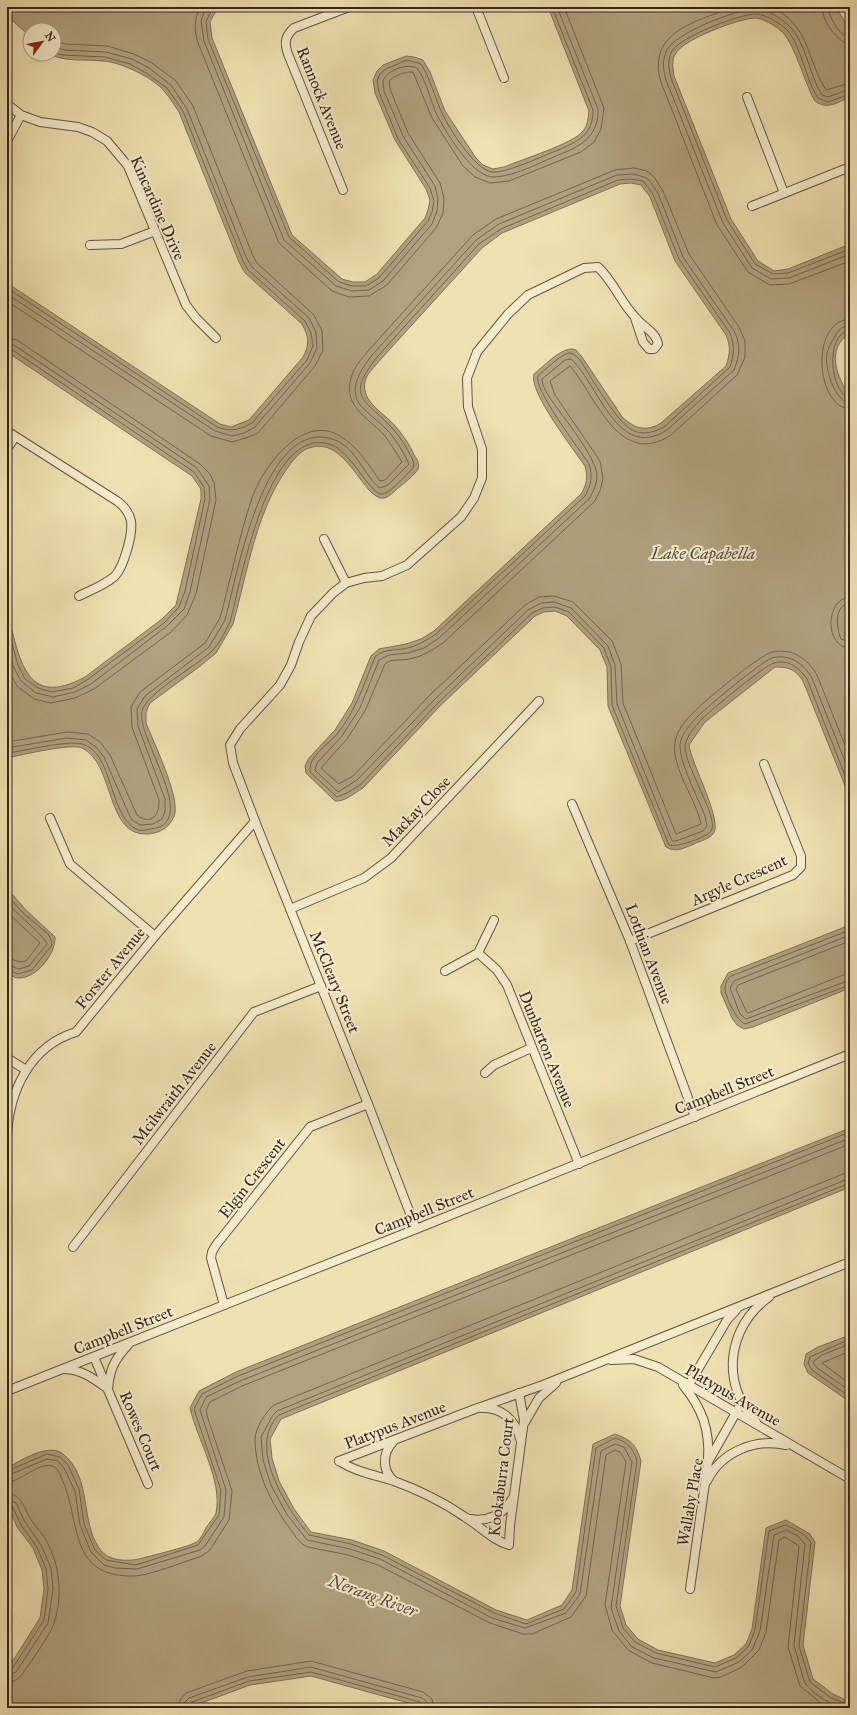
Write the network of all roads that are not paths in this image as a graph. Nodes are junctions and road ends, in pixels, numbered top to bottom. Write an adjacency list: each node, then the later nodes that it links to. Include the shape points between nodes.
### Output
1 (349, 7): 9 (street, Rannock Avenue, via 294,28 286,37 288,54)
2 (476, 7): 3 (street)
3 (504, 78)
4 (747, 97): 10 (street)
5 (7, 104): 6 (street, Kincardine Drive)
6 (21, 115): 7 (street); 12 (street, Kincardine Drive, via 40,122 78,127 107,141 128,166)
7 (7, 140)
8 (850, 167): 10 (street)
9 (343, 190)
10 (784, 193): 11 (street)
11 (752, 206)
12 (155, 230): 13 (street, via 121,244); 15 (street, Kincardine Drive, via 186,305)
13 (90, 245)
14 (635, 318): 20 (street, via 607,275 598,267 584,268 528,295 508,314 477,352 467,378 468,406 482,449 482,478 474,498 461,517 408,566 382,576)
15 (216, 338)
16 (7, 431): 17 (street)
17 (15, 437): 18 (street); 21 (street, via 117,501 129,513 132,527 122,566 108,582)
18 (7, 449)
19 (324, 539): 20 (street)
20 (346, 583): 26 (street, McCleary Street, via 311,616 280,685 240,729 230,745 232,763)
21 (79, 596)
22 (539, 701): 27 (street, Mackay Close, via 391,858 364,878)
23 (764, 764): 30 (street, Argyle Crescent, via 801,856 801,867 793,875)
24 (572, 804): 30 (street, Lothian Avenue)
25 (50, 818): 29 (street, via 70,864)
26 (255, 821): 27 (street, McCleary Street); 29 (street, Forster Avenue)
27 (290, 909): 33 (street, McCleary Street)
28 (494, 920): 31 (street)
29 (154, 936): 37 (street, Forster Avenue, via 76,1032 55,1041 32,1061)
30 (630, 941): 40 (street, Lothian Avenue)
31 (478, 953): 32 (street); 34 (street, Dunbarton Avenue, via 497,970 507,985)
32 (445, 971)
33 (321, 986): 39 (street, McCleary Street); 44 (street, Mcilwraith Avenue, via 254,1012)
34 (531, 1048): 38 (street, via 494,1065); 42 (street, Dunbarton Avenue)
35 (850, 1054): 40 (street, Campbell Street)
36 (7, 1058): 37 (street)
37 (26, 1070): 41 (street, Forster Avenue, via 10,1112)
38 (485, 1073)
39 (368, 1104): 43 (street, McCleary Street); 48 (street, Elgin Crescent, via 310,1127 216,1245 211,1258)
40 (695, 1117): 42 (street, Campbell Street)
41 (7, 1137)
42 (579, 1164): 43 (street, Campbell Street)
43 (416, 1229): 48 (street, Campbell Street)
44 (73, 1247)
45 (850, 1262): 46 (street, Platypus Avenue)
46 (778, 1291): 47 (street, Platypus Avenue); 58 (street, via 756,1308 743,1325 736,1341 732,1356 732,1372)
47 (744, 1304): 51 (street, Platypus Avenue); 54 (street, via 727,1320)
48 (224, 1305): 49 (street, Campbell Street)
49 (130, 1343): 50 (street, Campbell Street); 55 (street, Rowes Court, via 118,1356 110,1371)
50 (94, 1357): 52 (street, Campbell Street); 55 (street, Rowes Court)
51 (595, 1363): 53 (street, Platypus Avenue); 54 (street, Platypus Avenue, via 634,1359 652,1364)
52 (64, 1369): 55 (street, Rowes Court, via 76,1370); 56 (street, Campbell Street)
53 (562, 1377): 57 (street, Platypus Avenue); 61 (street, via 539,1398)
54 (688, 1387): 60 (street, Platypus Avenue); 67 (street, via 704,1420 708,1437)
55 (108, 1389): 70 (street, Rowes Court)
56 (7, 1391)
57 (519, 1393): 59 (street, Platypus Avenue); 61 (street, Kookaburra Court, via 524,1414)
58 (742, 1402): 60 (street, Wallaby Place); 62 (street, via 754,1419)
59 (475, 1409): 63 (street, Platypus Avenue); 64 (street, via 492,1408 509,1418 517,1429)
60 (736, 1413): 62 (street, Platypus Avenue); 67 (street, Wallaby Place)
61 (522, 1430): 64 (street, Kookaburra Court)
62 (768, 1431): 65 (street, Platypus Avenue)
63 (397, 1440): 66 (street, Platypus Avenue); 69 (street, via 388,1449 385,1460 387,1473)
64 (520, 1446): 72 (street, Kookaburra Court)
65 (795, 1447): 68 (street, Platypus Avenue); 71 (street, via 776,1443 741,1448 717,1466)
66 (339, 1461): 69 (street, Kookaburra Court, via 360,1472)
67 (707, 1464): 71 (street, Wallaby Place)
68 (850, 1479)
69 (394, 1481): 73 (street, Kookaburra Court)
70 (148, 1484)
71 (703, 1490): 74 (street, Wallaby Place)
72 (514, 1495): 73 (street, via 509,1505 496,1516 480,1520); 73 (street, Kookaburra Court, via 509,1545)
73 (467, 1518)
74 (690, 1589)

